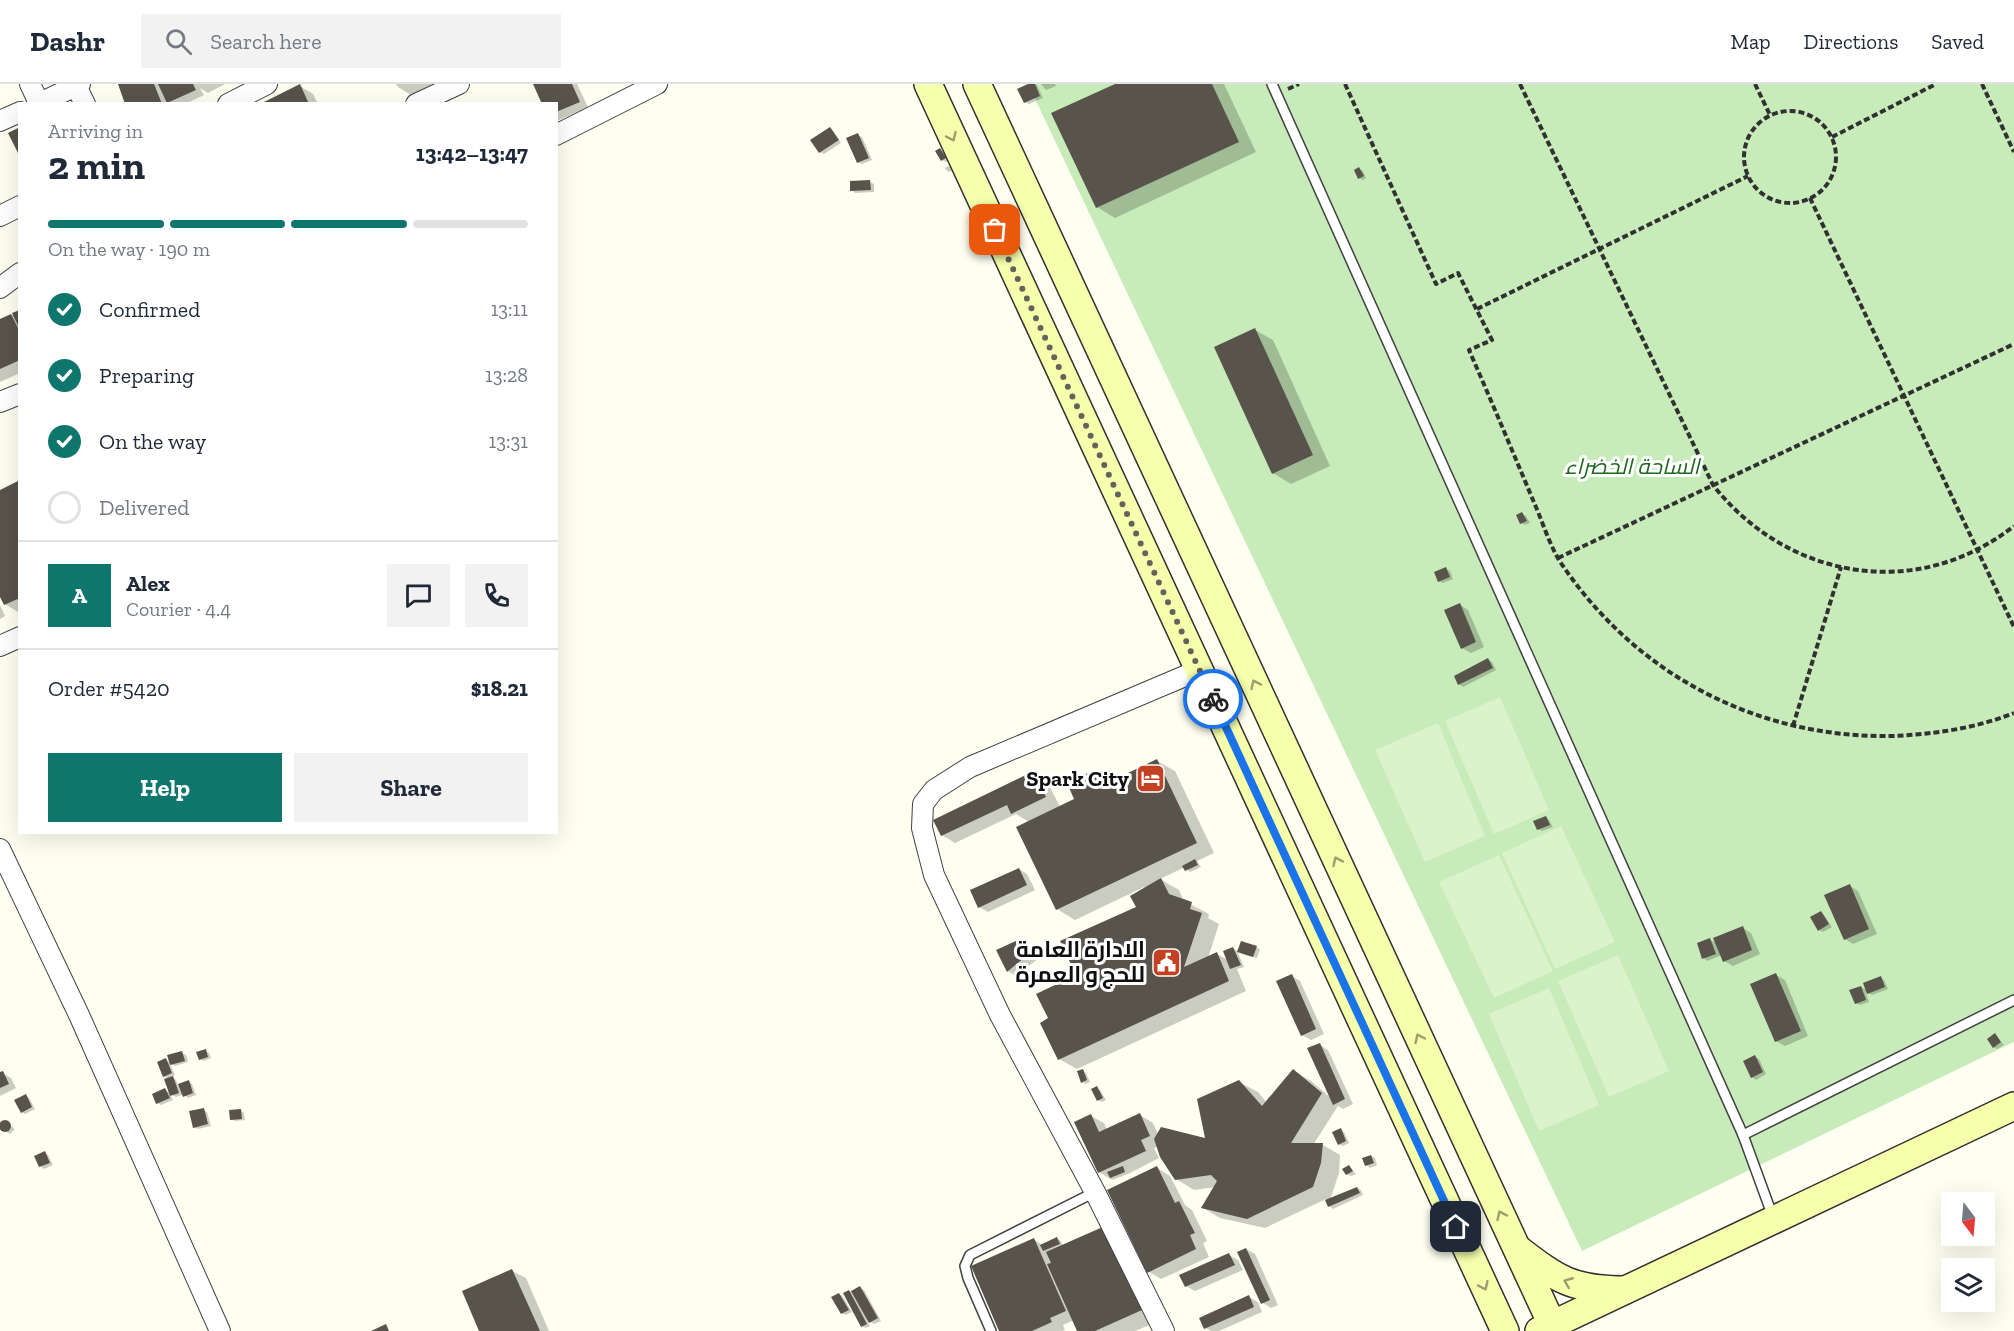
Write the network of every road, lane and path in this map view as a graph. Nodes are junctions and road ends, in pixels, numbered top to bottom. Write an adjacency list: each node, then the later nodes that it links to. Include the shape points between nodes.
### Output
1 (30, 84): 14 (street)
2 (267, 84): 17 (street)
3 (459, 84): 18 (street)
4 (657, 84): 22 (street)
5 (928, 84): 43 (street, one-way to 43)
6 (977, 84): 52 (street, one-way to 6)
7 (1272, 84): 49 (lane)
8 (1345, 84): 30 (path, via 1436,284 1458,273)
9 (1520, 84): 29 (path)
10 (1755, 84): 20 (path)
11 (1936, 84): 23 (path)
12 (1982, 84): 24 (path)
13 (78, 85): 15 (street); 16 (street)
14 (39, 102)
15 (41, 102)
16 (84, 102)
17 (232, 102)
18 (420, 102)
19 (18, 113): 21 (street)
20 (1770, 115): 23 (path, via 1791,111 1812,116); 25 (path, via 1749,134 1744,148)
21 (0, 121)
22 (558, 134)
23 (1832, 136): 26 (path, via 1836,151 1830,179)
24 (2014, 152)
25 (1748, 177): 26 (path, via 1767,197 1781,202); 29 (path)
26 (1809, 198): 33 (path)
27 (18, 207): 28 (street)
28 (0, 216)
29 (1599, 249): 30 (path); 35 (path)
30 (1477, 309): 38 (path, via 1492,340 1469,350)
31 (2014, 344): 33 (path)
32 (18, 395): 34 (street)
33 (1904, 396): 35 (path); 37 (path)
34 (0, 402)
35 (1713, 486): 38 (path); 39 (path, via 1742,518 1775,542)
36 (2014, 526): 37 (path)
37 (1977, 550): 39 (path, via 1912,570); 40 (path)
38 (1558, 558): 45 (path, via 1588,600 1655,663 1735,708)
39 (1840, 567): 45 (path)
40 (2014, 627)
41 (18, 638): 42 (street)
42 (0, 646)
43 (1199, 670): 50 (street, via 970,767 933,790 923,804 922,828 934,875 1000,1015); 58 (street, one-way to 58)
44 (2014, 712): 45 (path, via 1961,728 1916,735 1869,736)
45 (1793, 726)
46 (0, 849): 55 (street)
47 (2014, 1000): 49 (lane)
48 (2014, 1106): 51 (street)
49 (1743, 1135): 51 (lane)
50 (1095, 1192): 56 (lane, via 970,1255 965,1266 968,1278); 57 (street)
51 (1774, 1220): 53 (street)
52 (1516, 1247): 53 (street, one-way to 52, via 1577,1286 1556,1277); 54 (street)
53 (1626, 1290): 54 (street)
54 (1549, 1329)
55 (220, 1331)
56 (991, 1331)
57 (1164, 1331)
58 (1505, 1331)

